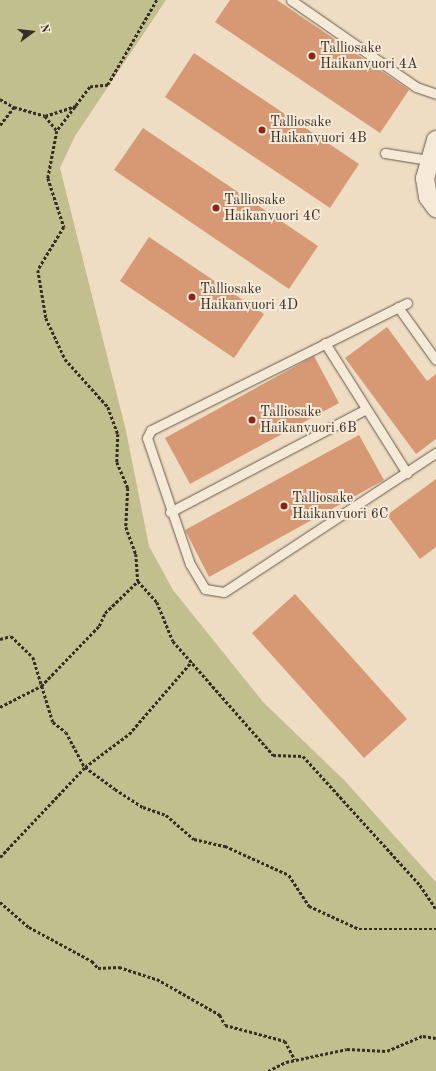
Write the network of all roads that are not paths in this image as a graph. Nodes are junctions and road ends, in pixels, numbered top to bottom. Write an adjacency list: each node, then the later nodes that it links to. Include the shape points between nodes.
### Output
1 (290, 0): 2 (lane, via 416,87)
2 (436, 94)
3 (436, 140): 5 (street)
4 (385, 153): 5 (lane)
5 (428, 160): 6 (street, via 425,178 428,197)
6 (436, 208)
7 (407, 303): 8 (lane)
8 (398, 307): 9 (lane); 10 (lane)
9 (325, 344): 11 (lane); 14 (lane, via 151,430 147,438)
10 (436, 360)
11 (366, 409): 13 (lane); 14 (lane)
12 (436, 453): 13 (lane)
13 (407, 473): 14 (lane, via 224,592 206,589 190,564)
14 (170, 512)

